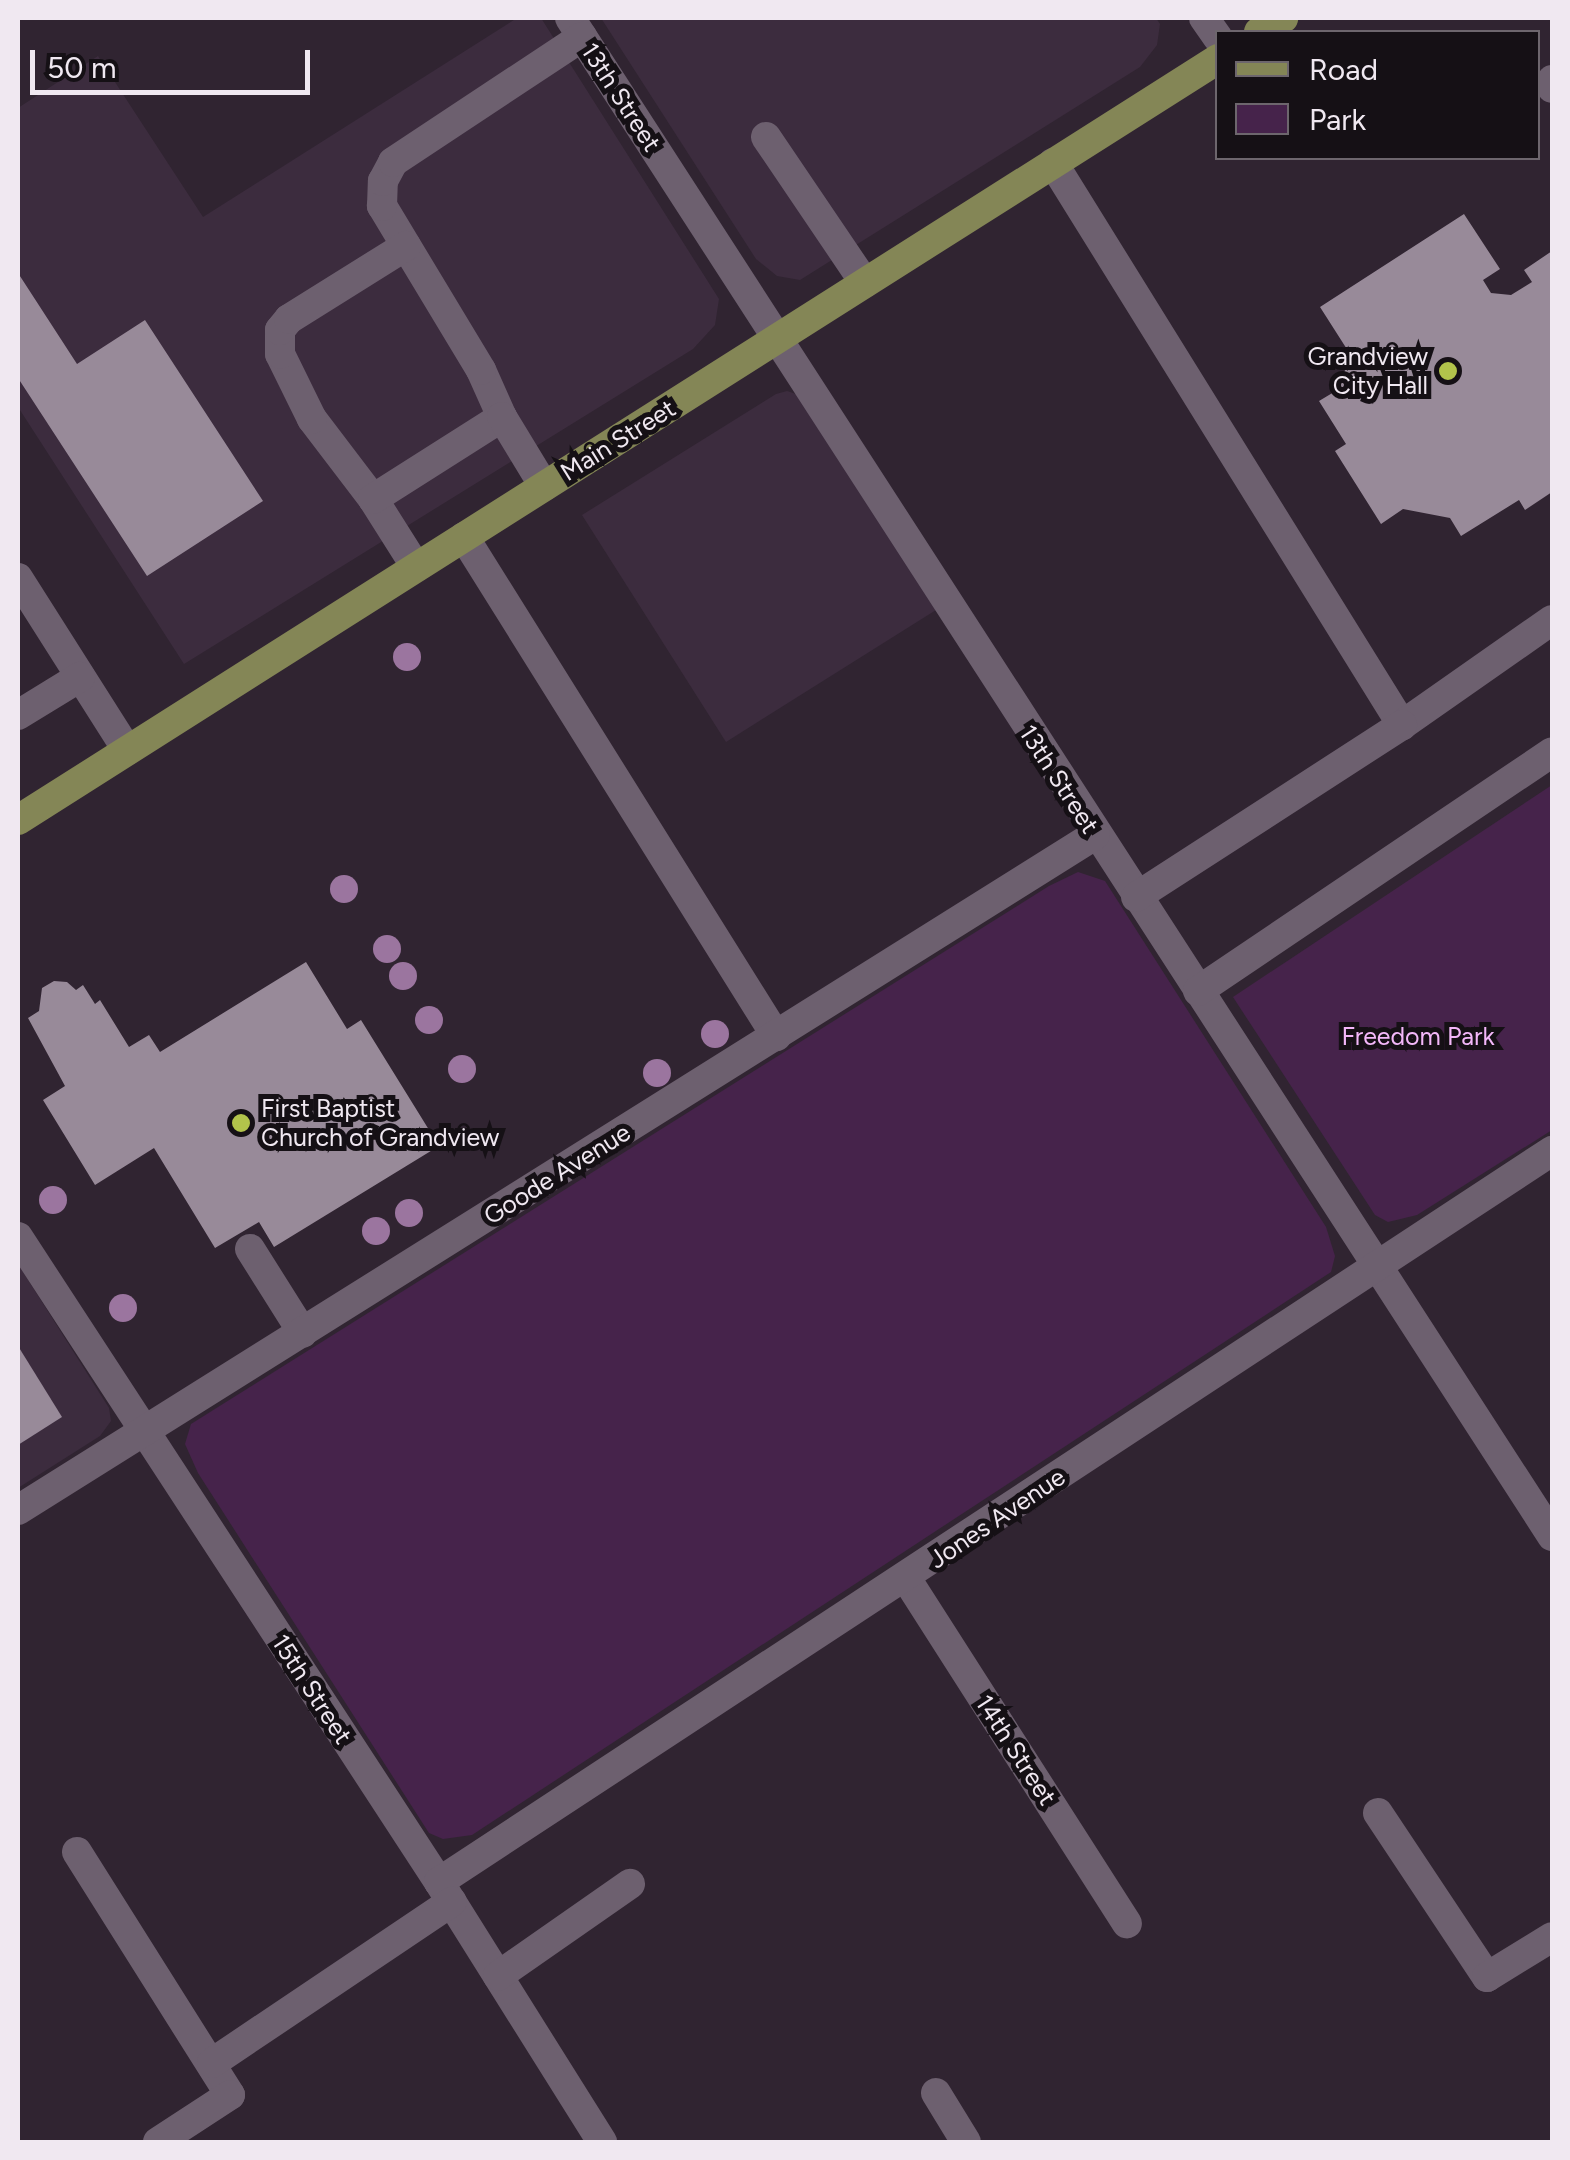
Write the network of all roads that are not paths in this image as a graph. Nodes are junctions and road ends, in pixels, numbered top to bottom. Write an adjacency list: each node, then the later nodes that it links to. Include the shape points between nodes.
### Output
1 (576, 27): 7 (street, via 393,162 383,181 382,206); 9 (street, 13th Street)
2 (1215, 61): 6 (main road, Main Street)
3 (1552, 80): 4 (street)
4 (1552, 88)
5 (766, 137): 8 (street)
6 (1053, 163): 8 (main road, Main Street); 19 (street)
7 (406, 246): 10 (street, via 481,370); 12 (street, via 280,330 280,354 312,419)
8 (865, 283): 9 (main road, Main Street)
9 (775, 340): 11 (main road, Main Street); 23 (street, 13th Street)
10 (502, 418): 11 (street); 12 (street)
11 (544, 486): 13 (main road, Main Street)
12 (373, 499): 14 (street)
13 (464, 536): 14 (main road, Main Street); 26 (street)
14 (416, 567): 20 (main road, Main Street)
15 (18, 578): 17 (street)
16 (1552, 620): 19 (street)
17 (80, 677): 18 (street); 20 (street)
18 (18, 716)
19 (1402, 725): 24 (street)
20 (127, 750): 22 (main road, Main Street)
21 (1552, 752): 25 (street)
22 (18, 820)
23 (1095, 835): 24 (street, 13th Street); 26 (street, Goode Avenue)
24 (1136, 898): 25 (street, 13th Street)
25 (1198, 991): 30 (street, 13th Street)
26 (776, 1036): 31 (street, Goode Avenue)
27 (1552, 1151): 30 (street, Jones Avenue)
28 (18, 1237): 32 (street, 15th Street)
29 (250, 1249): 31 (street)
30 (1378, 1263): 34 (street, 13th Street); 35 (street, Jones Avenue)
31 (304, 1334): 32 (street, Goode Avenue)
32 (143, 1434): 33 (street, Goode Avenue); 39 (street, 15th Street)
33 (18, 1510)
34 (1552, 1536)
35 (906, 1578): 39 (street, Jones Avenue); 40 (street, 14th Street)
36 (1378, 1813): 41 (street, via 1488,1977)
37 (77, 1852): 43 (street)
38 (630, 1884): 42 (street)
39 (446, 1892): 42 (street, 15th Street); 43 (street, Jones Avenue)
40 (1126, 1923)
41 (1552, 1937)
42 (498, 1976): 46 (street, 15th Street)
43 (212, 2064): 45 (street, via 230,2095)
44 (936, 2093): 47 (street)
45 (158, 2142)
46 (602, 2142)
47 (966, 2142)

